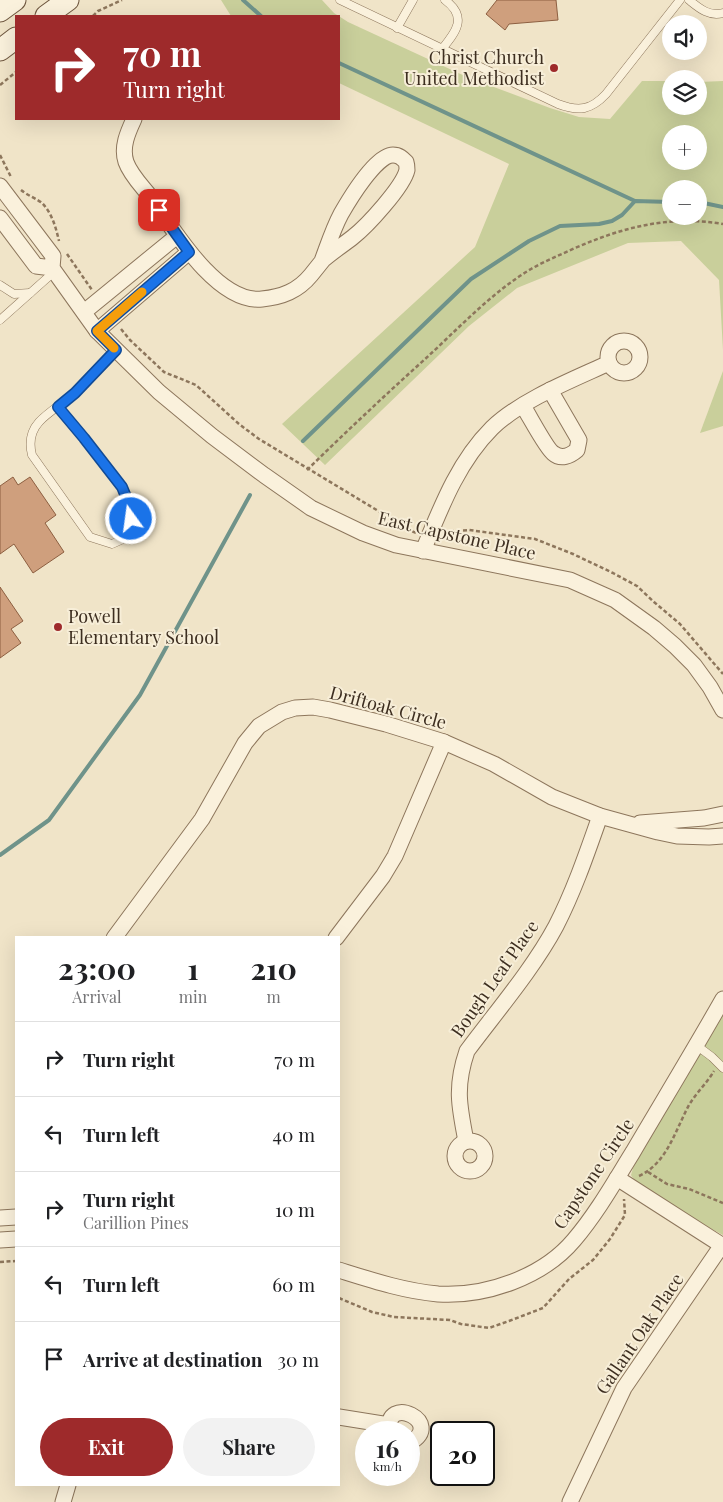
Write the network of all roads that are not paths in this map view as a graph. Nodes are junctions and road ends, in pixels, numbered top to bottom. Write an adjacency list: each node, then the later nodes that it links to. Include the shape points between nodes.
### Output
1 (15, 0): 8 (main road)
2 (68, 0): 10 (main road)
3 (340, 0): 11 (lane)
4 (413, 0): 11 (lane)
5 (445, 0): 14 (lane, via 455,9 458,25)
6 (680, 0): 14 (lane, via 598,103 580,109 558,104)
7 (689, 0): 9 (lane, via 712,14)
8 (0, 11)
9 (723, 13)
10 (47, 15)
11 (397, 28): 14 (lane)
12 (15, 39): 13 (main road)
13 (0, 50)
14 (442, 50)
15 (134, 120): 18 (street, via 124,147 126,162)
16 (0, 186): 21 (street, East Capstone Place, via 52,256)
17 (0, 218): 21 (street, via 36,266)
18 (177, 236): 19 (street); 24 (street)
19 (189, 252): 20 (street, via 233,293 260,300 283,296 298,289); 26 (street)
20 (322, 261): 20 (street, via 366,226 400,183 407,170 406,162 399,155 382,159 359,187 341,214)
21 (54, 270): 23 (lane); 24 (street, East Capstone Place)
22 (0, 285): 23 (lane, via 14,294)
23 (30, 294): 25 (lane)
24 (84, 312): 26 (street, East Capstone Place)
25 (0, 320)
26 (97, 331): 27 (street, East Capstone Place)
27 (116, 350): 31 (lane); 32 (street, East Capstone Place, via 159,392 212,436 311,508 363,533)
28 (609, 363): 29 (street)
29 (550, 390): 30 (street); 30 (street, via 579,440 577,450 570,456 552,453)
30 (524, 406): 32 (street, via 492,428 466,461 442,503)
31 (58, 407): 31 (lane, via 39,422 31,436 32,455 90,537 112,544 131,530 129,504 116,480)
32 (423, 551): 33 (street, East Capstone Place, via 570,580 615,600 654,628 694,665)
33 (723, 710)
34 (444, 742): 36 (street, Driftoak Circle, via 494,764 552,798); 39 (street, Driftoak Circle, via 330,710 312,707 282,712 259,726 245,743 202,819); 40 (street, via 395,856)
35 (723, 814): 37 (street, Driftoak Circle)
36 (600, 816): 37 (street, Driftoak Circle); 44 (street, Bough Leaf Place, via 556,926 466,1051 458,1104)
37 (630, 824): 38 (street, Driftoak Circle, via 677,836)
38 (723, 836)
39 (115, 936)
40 (338, 936)
41 (723, 999): 42 (street, Capstone Circle)
42 (696, 1045): 43 (lane); 45 (street, Capstone Circle)
43 (723, 1068)
44 (466, 1141)
45 (617, 1178): 50 (street); 51 (street, Capstone Circle, via 574,1241 555,1258 533,1273 490,1289 440,1294 409,1290)
46 (15, 1217): 47 (street)
47 (0, 1218)
48 (15, 1239): 49 (street)
49 (0, 1240)
50 (723, 1245): 58 (street, Gallant Oak Place, via 624,1388)
51 (344, 1272)
52 (340, 1417): 53 (street)
53 (356, 1421)
54 (390, 1421): 55 (street, via 407,1412)
55 (418, 1421)
56 (68, 1486): 57 (street)
57 (63, 1502)
58 (570, 1502)

